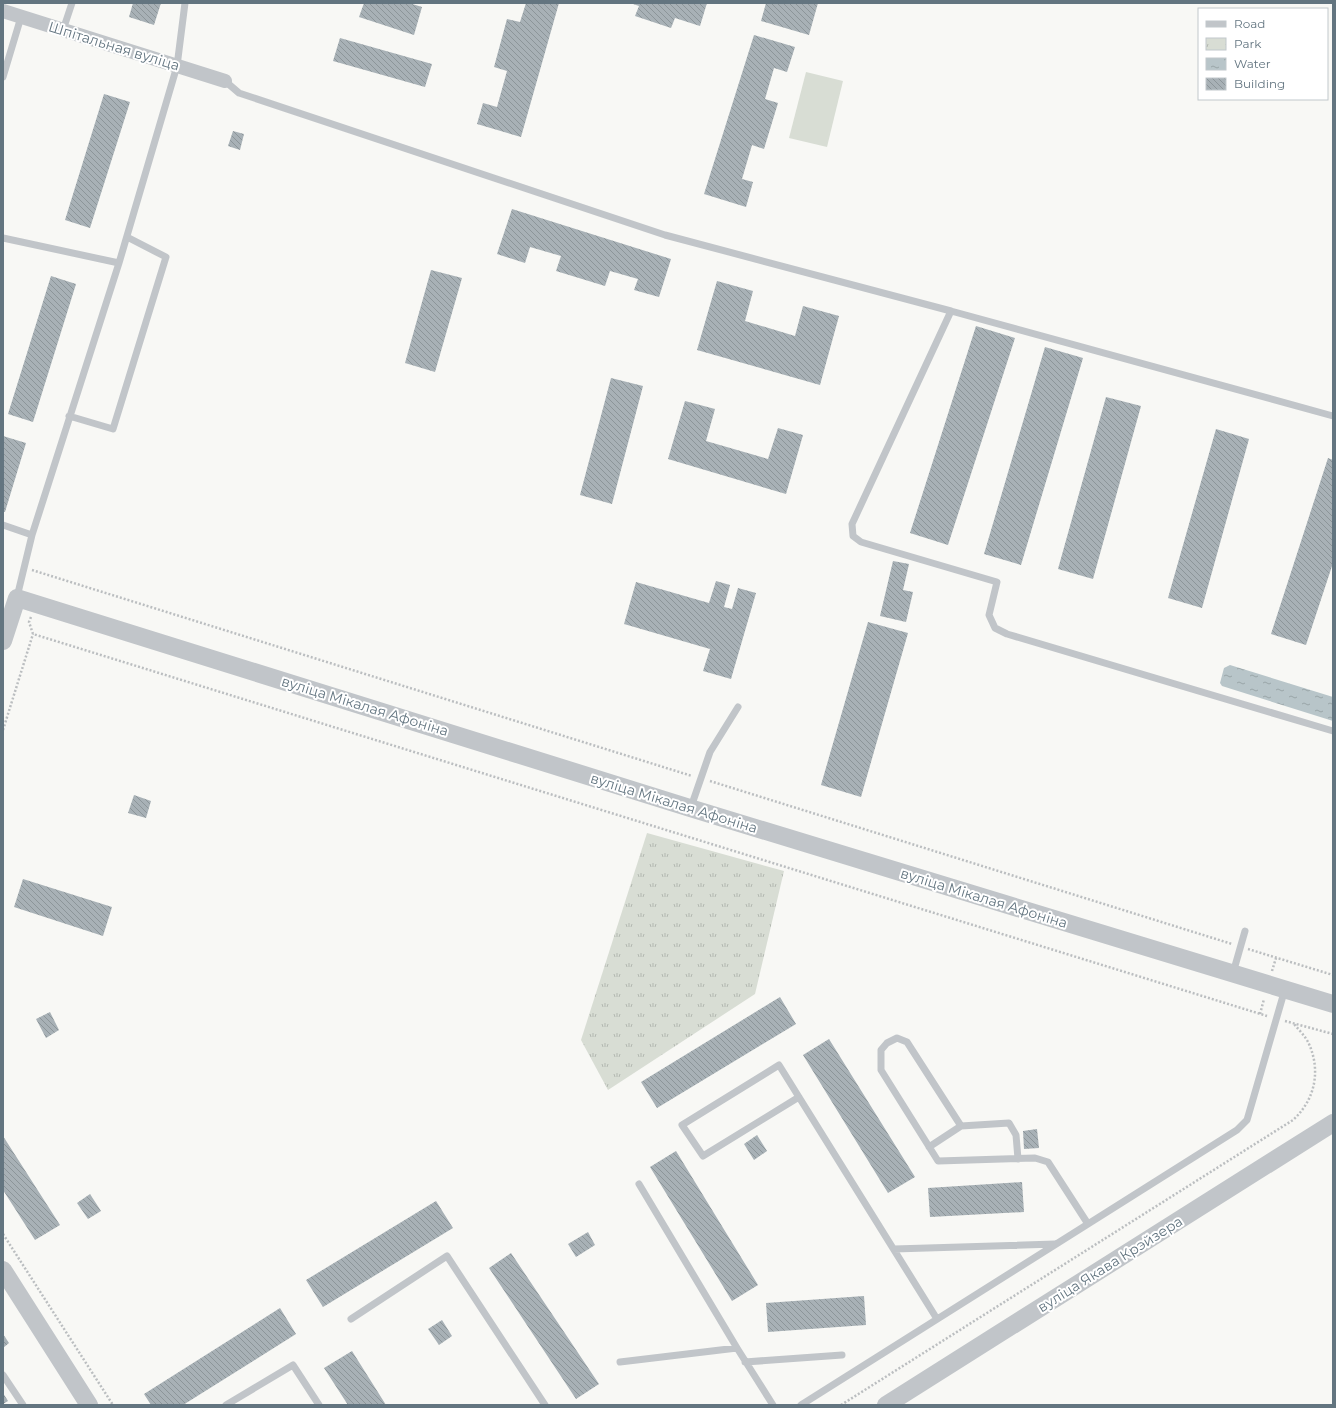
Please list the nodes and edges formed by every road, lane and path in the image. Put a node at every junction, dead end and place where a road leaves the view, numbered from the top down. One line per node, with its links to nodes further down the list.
1 (72, 3): 5 (lane)
2 (186, 3): 6 (lane)
3 (3, 11): 4 (street, Шпітальная вуліца)
4 (21, 17): 5 (street, Шпітальная вуліца); 7 (lane)
5 (63, 30): 6 (street, Шпітальная вуліца)
6 (177, 66): 8 (street, Шпітальная вуліца); 9 (lane)
7 (3, 77)
8 (224, 81): 12 (lane)
9 (127, 237): 11 (lane); 13 (lane)
10 (3, 238): 11 (lane)
11 (119, 263): 13 (lane)
12 (951, 311): 14 (lane); 24 (lane)
13 (69, 416): 16 (lane)
14 (1333, 416)
15 (3, 525): 16 (lane)
16 (32, 535): 17 (lane)
17 (24, 568): 18 (lane); 25 (path)
18 (17, 598): 21 (street); 26 (street, вуліца Мікалая Афоніна)
19 (29, 622): 20 (path)
20 (34, 634): 23 (path); 33 (path)
21 (3, 641)
22 (738, 707): 25 (lane)
23 (3, 730)
24 (1333, 731)
25 (700, 778): 26 (lane); 28 (path)
26 (690, 808): 29 (street, вуліца Мікалая Афоніна)
27 (1245, 931): 28 (lane)
28 (1241, 947): 29 (lane); 30 (path)
29 (1233, 974): 31 (street, вуліца Мікалая Афоніна)
30 (1333, 975)
31 (1285, 989): 32 (street, вуліца Мікалая Афоніна); 33 (lane)
32 (1333, 1004)
33 (1277, 1019): 34 (path); 42 (lane)
34 (1294, 1023): 35 (path); 62 (path)
35 (1333, 1034)
36 (799, 1097): 36 (lane); 45 (lane)
37 (1333, 1123): 63 (street, вуліца Якава Крэйзера)
38 (961, 1126): 39 (lane); 39 (lane); 40 (lane)
39 (929, 1147): 40 (lane)
40 (1018, 1159): 42 (lane)
41 (639, 1184): 49 (lane)
42 (1088, 1224): 44 (lane)
43 (3, 1234): 56 (path)
44 (1056, 1244): 45 (lane); 48 (lane)
45 (894, 1248): 48 (lane)
46 (3, 1270): 55 (street)
47 (351, 1319): 59 (lane)
48 (937, 1319): 61 (lane)
49 (737, 1348): 51 (lane); 52 (lane)
50 (842, 1356): 52 (lane)
51 (620, 1362)
52 (745, 1362): 60 (lane)
53 (3, 1376): 54 (lane)
54 (22, 1405)
55 (88, 1405)
56 (113, 1405)
57 (226, 1405): 58 (lane)
58 (319, 1405)
59 (545, 1405)
60 (772, 1405)
61 (801, 1405)
62 (841, 1405)
63 (886, 1405)

